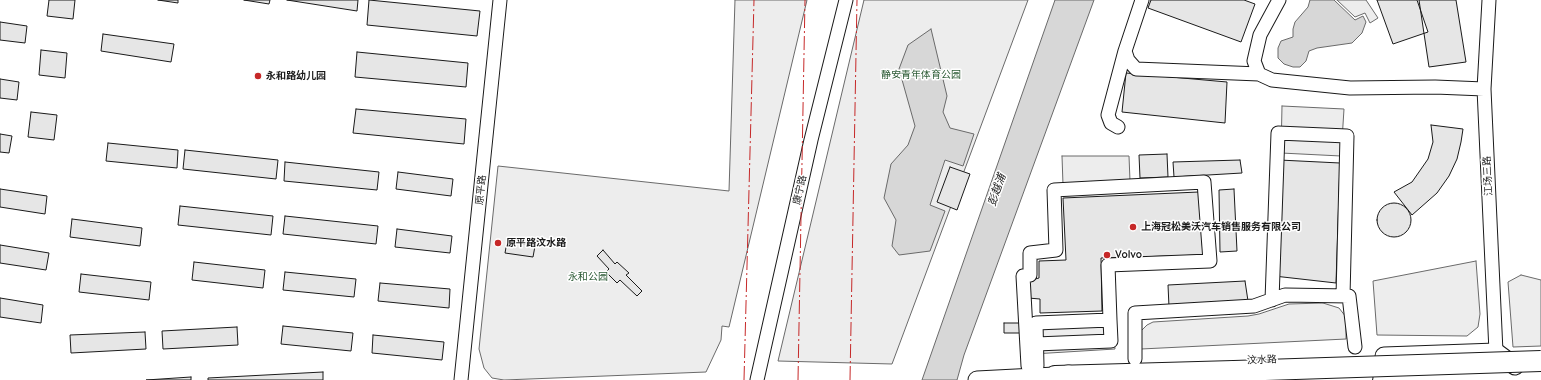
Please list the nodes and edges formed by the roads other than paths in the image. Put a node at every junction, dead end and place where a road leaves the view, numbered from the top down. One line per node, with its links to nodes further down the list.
1 (500, 0): 21 (street, 原平路)
2 (846, 0): 22 (street, 康宁路)
3 (1142, 0): 6 (street)
4 (1279, 0): 7 (street)
5 (1489, 0): 8 (street, 江场三路)
6 (1125, 51): 7 (street); 9 (street)
7 (1259, 74): 8 (street)
8 (1484, 89): 15 (street, 江场三路)
9 (1118, 127)
10 (1343, 296): 11 (street); 11 (street); 14 (street)
11 (1272, 300): 16 (street)
12 (1110, 320): 13 (street); 13 (street); 13 (street)
13 (1036, 344)
14 (1355, 347)
15 (1496, 352): 18 (main road); 20 (main road, 汶水路)
16 (1136, 359)
17 (1541, 361): 20 (highway, bridge)
18 (1520, 370): 19 (main road); 24 (main road)
19 (1541, 370)
20 (1063, 378): 23 (main road, 汶水路)
21 (461, 380)
22 (757, 380)
23 (977, 380)
24 (1281, 380)

